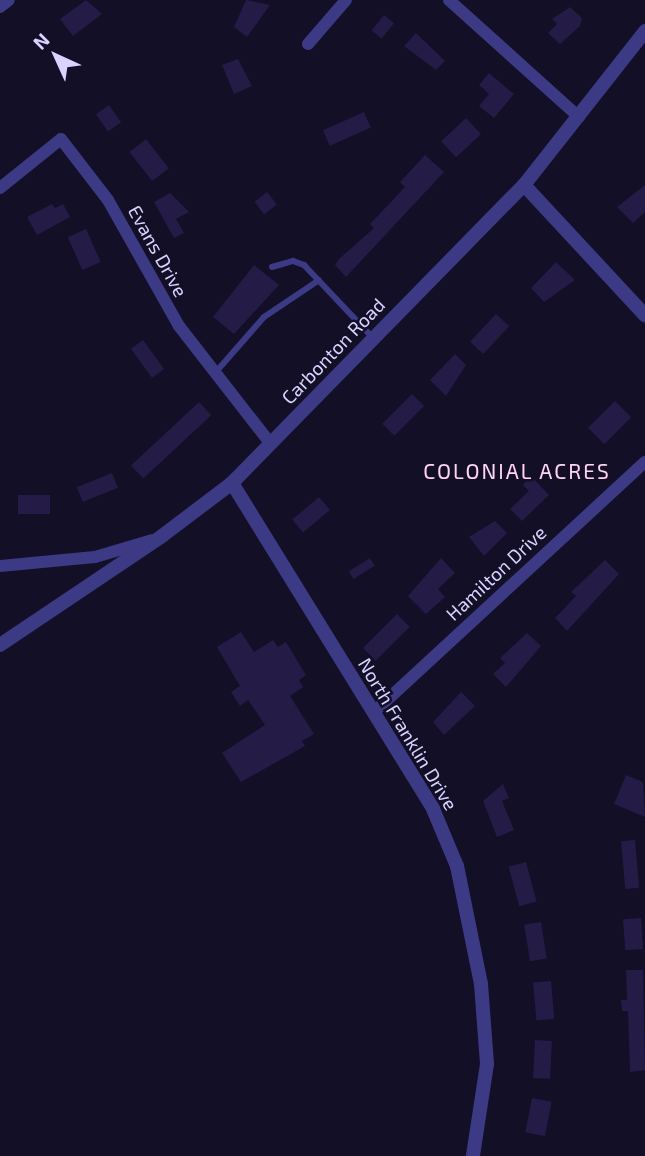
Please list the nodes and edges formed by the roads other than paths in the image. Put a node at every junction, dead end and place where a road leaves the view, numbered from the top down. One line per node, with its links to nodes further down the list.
1 (9, 0): 4 (street)
2 (346, 0): 6 (street)
3 (449, 0): 7 (street)
4 (0, 7)
5 (645, 31): 7 (street, Carbonton Road)
6 (308, 44)
7 (579, 117): 8 (street, Carbonton Road)
8 (524, 185): 12 (street); 13 (street, Carbonton Road)
9 (0, 188): 14 (street, Evans Drive)
10 (272, 267): 11 (lane)
11 (319, 279): 13 (lane); 14 (lane)
12 (645, 315)
13 (373, 338): 15 (street, Carbonton Road)
14 (215, 373): 15 (street, Evans Drive)
15 (270, 443): 17 (street, Carbonton Road)
16 (645, 462): 21 (street, Hamilton Drive)
17 (232, 483): 18 (street, Carbonton Road); 21 (street, North Franklin Drive)
18 (162, 536): 19 (street); 20 (street, Carbonton Road)
19 (0, 566)
20 (0, 645)
21 (374, 712): 22 (street, North Franklin Drive)
22 (473, 1156)

